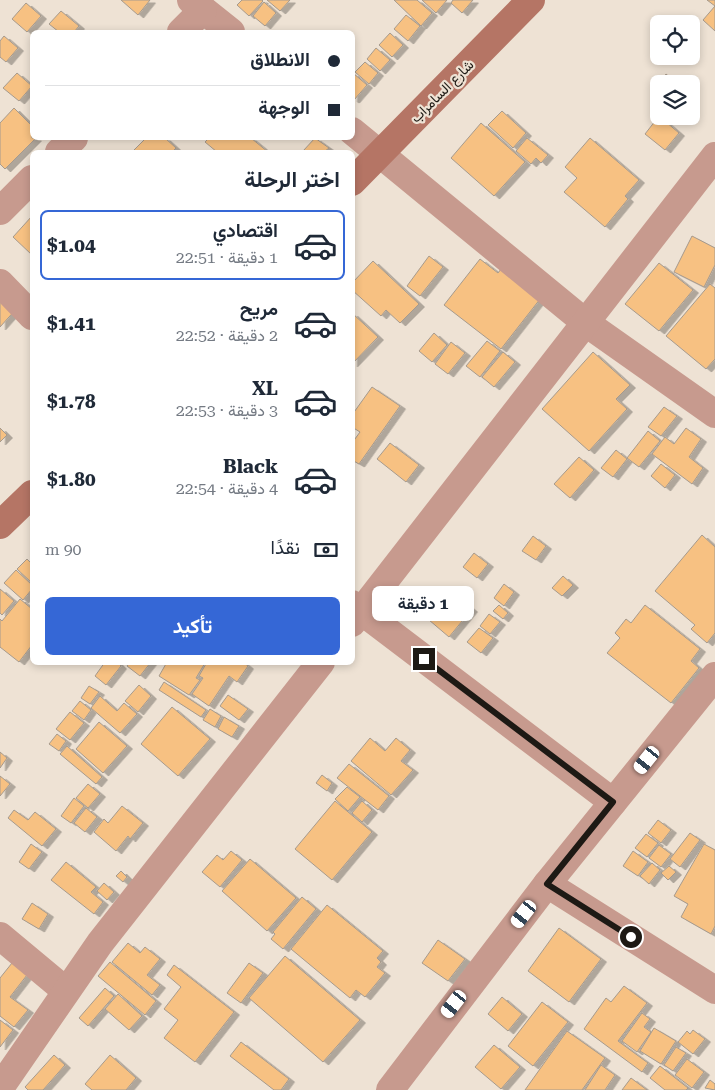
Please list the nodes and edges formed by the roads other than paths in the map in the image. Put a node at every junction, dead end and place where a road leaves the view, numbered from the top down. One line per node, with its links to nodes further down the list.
1 (531, 0): 8 (street, شارع السامراب)
2 (197, 5): 3 (street); 4 (street)
3 (182, 30)
4 (228, 30)
5 (355, 133): 8 (street)
6 (72, 140): 7 (street)
7 (61, 150)
8 (380, 154): 10 (street, شارع السامراب); 15 (street)
9 (715, 156): 15 (street)
10 (355, 179)
11 (30, 180): 12 (street)
12 (0, 210)
13 (0, 283): 14 (street)
14 (30, 314)
15 (586, 323): 16 (street); 19 (street)
16 (715, 414)
17 (30, 496): 18 (street)
18 (0, 525)
19 (355, 613): 22 (street)
20 (319, 665): 26 (street)
21 (715, 676): 22 (street)
22 (613, 802): 23 (street)
23 (547, 884): 25 (street); 28 (street)
24 (0, 936): 26 (street)
25 (715, 990)
26 (66, 991): 27 (street)
27 (0, 1088)
28 (390, 1090)

